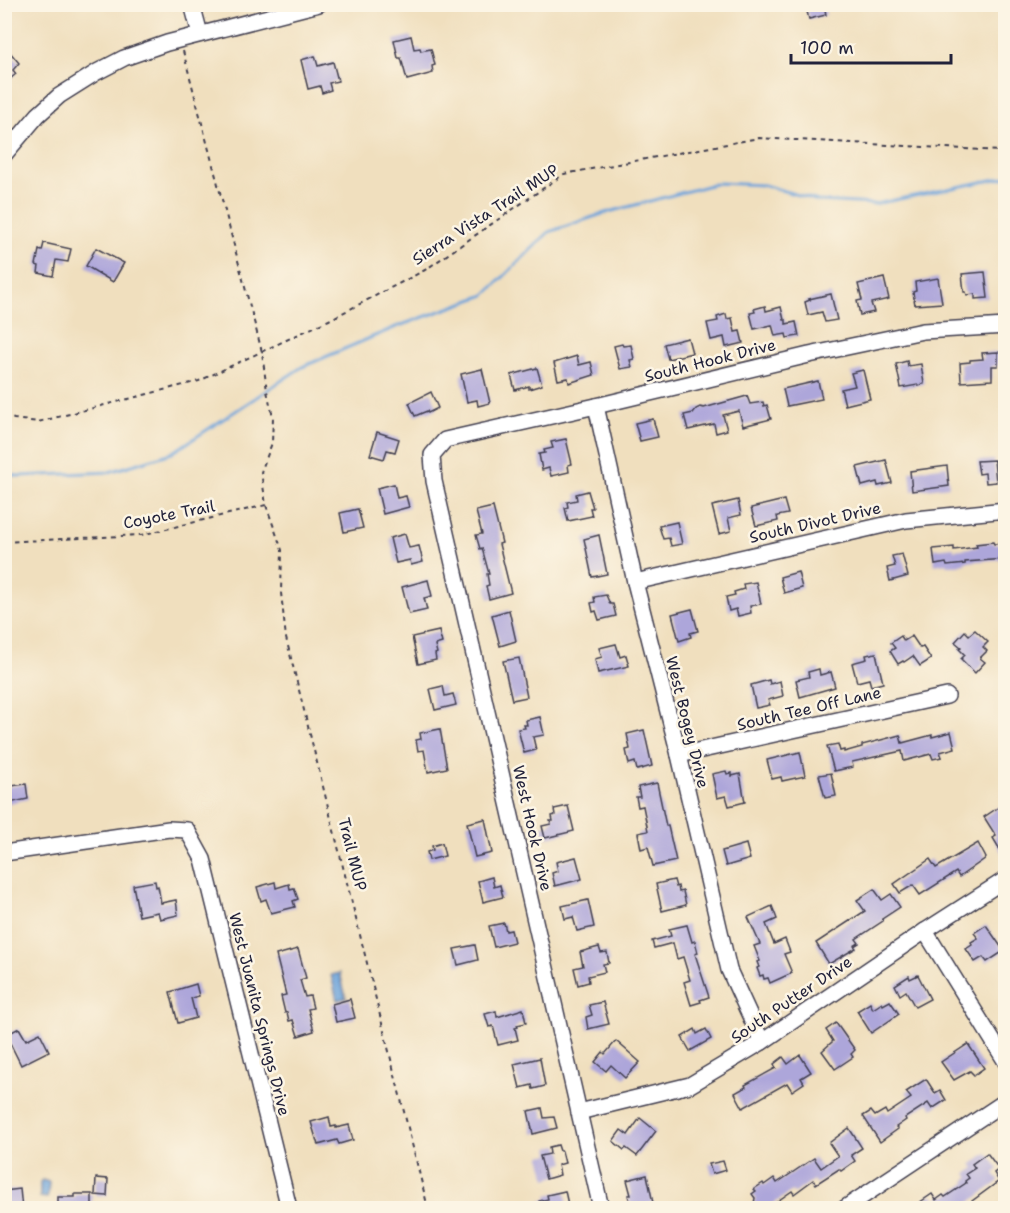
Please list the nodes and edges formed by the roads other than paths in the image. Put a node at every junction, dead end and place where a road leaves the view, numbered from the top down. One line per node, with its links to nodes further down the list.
1 (192, 4): 3 (street)
2 (319, 4): 3 (street)
3 (200, 34): 4 (street)
4 (4, 155)
5 (1005, 326): 6 (street, South Hook Drive)
6 (596, 406): 7 (street, South Hook Drive); 9 (street, West Bogey Drive)
7 (432, 455): 18 (street, West Hook Drive)
8 (1005, 510): 9 (street, South Divot Drive)
9 (635, 582): 11 (street, West Bogey Drive)
10 (946, 696): 11 (street, South Tee Off Lane)
11 (679, 755): 15 (street, West Bogey Drive)
12 (4, 853): 19 (street, West Juanita Springs Drive)
13 (1005, 879): 14 (street, South Putter Drive)
14 (925, 930): 15 (street, South Putter Drive); 16 (street)
15 (762, 1042): 18 (street, South Putter Drive)
16 (1005, 1062)
17 (1005, 1101): 21 (street)
18 (579, 1112): 20 (street, West Hook Drive)
19 (289, 1209)
20 (601, 1209)
21 (845, 1209)

